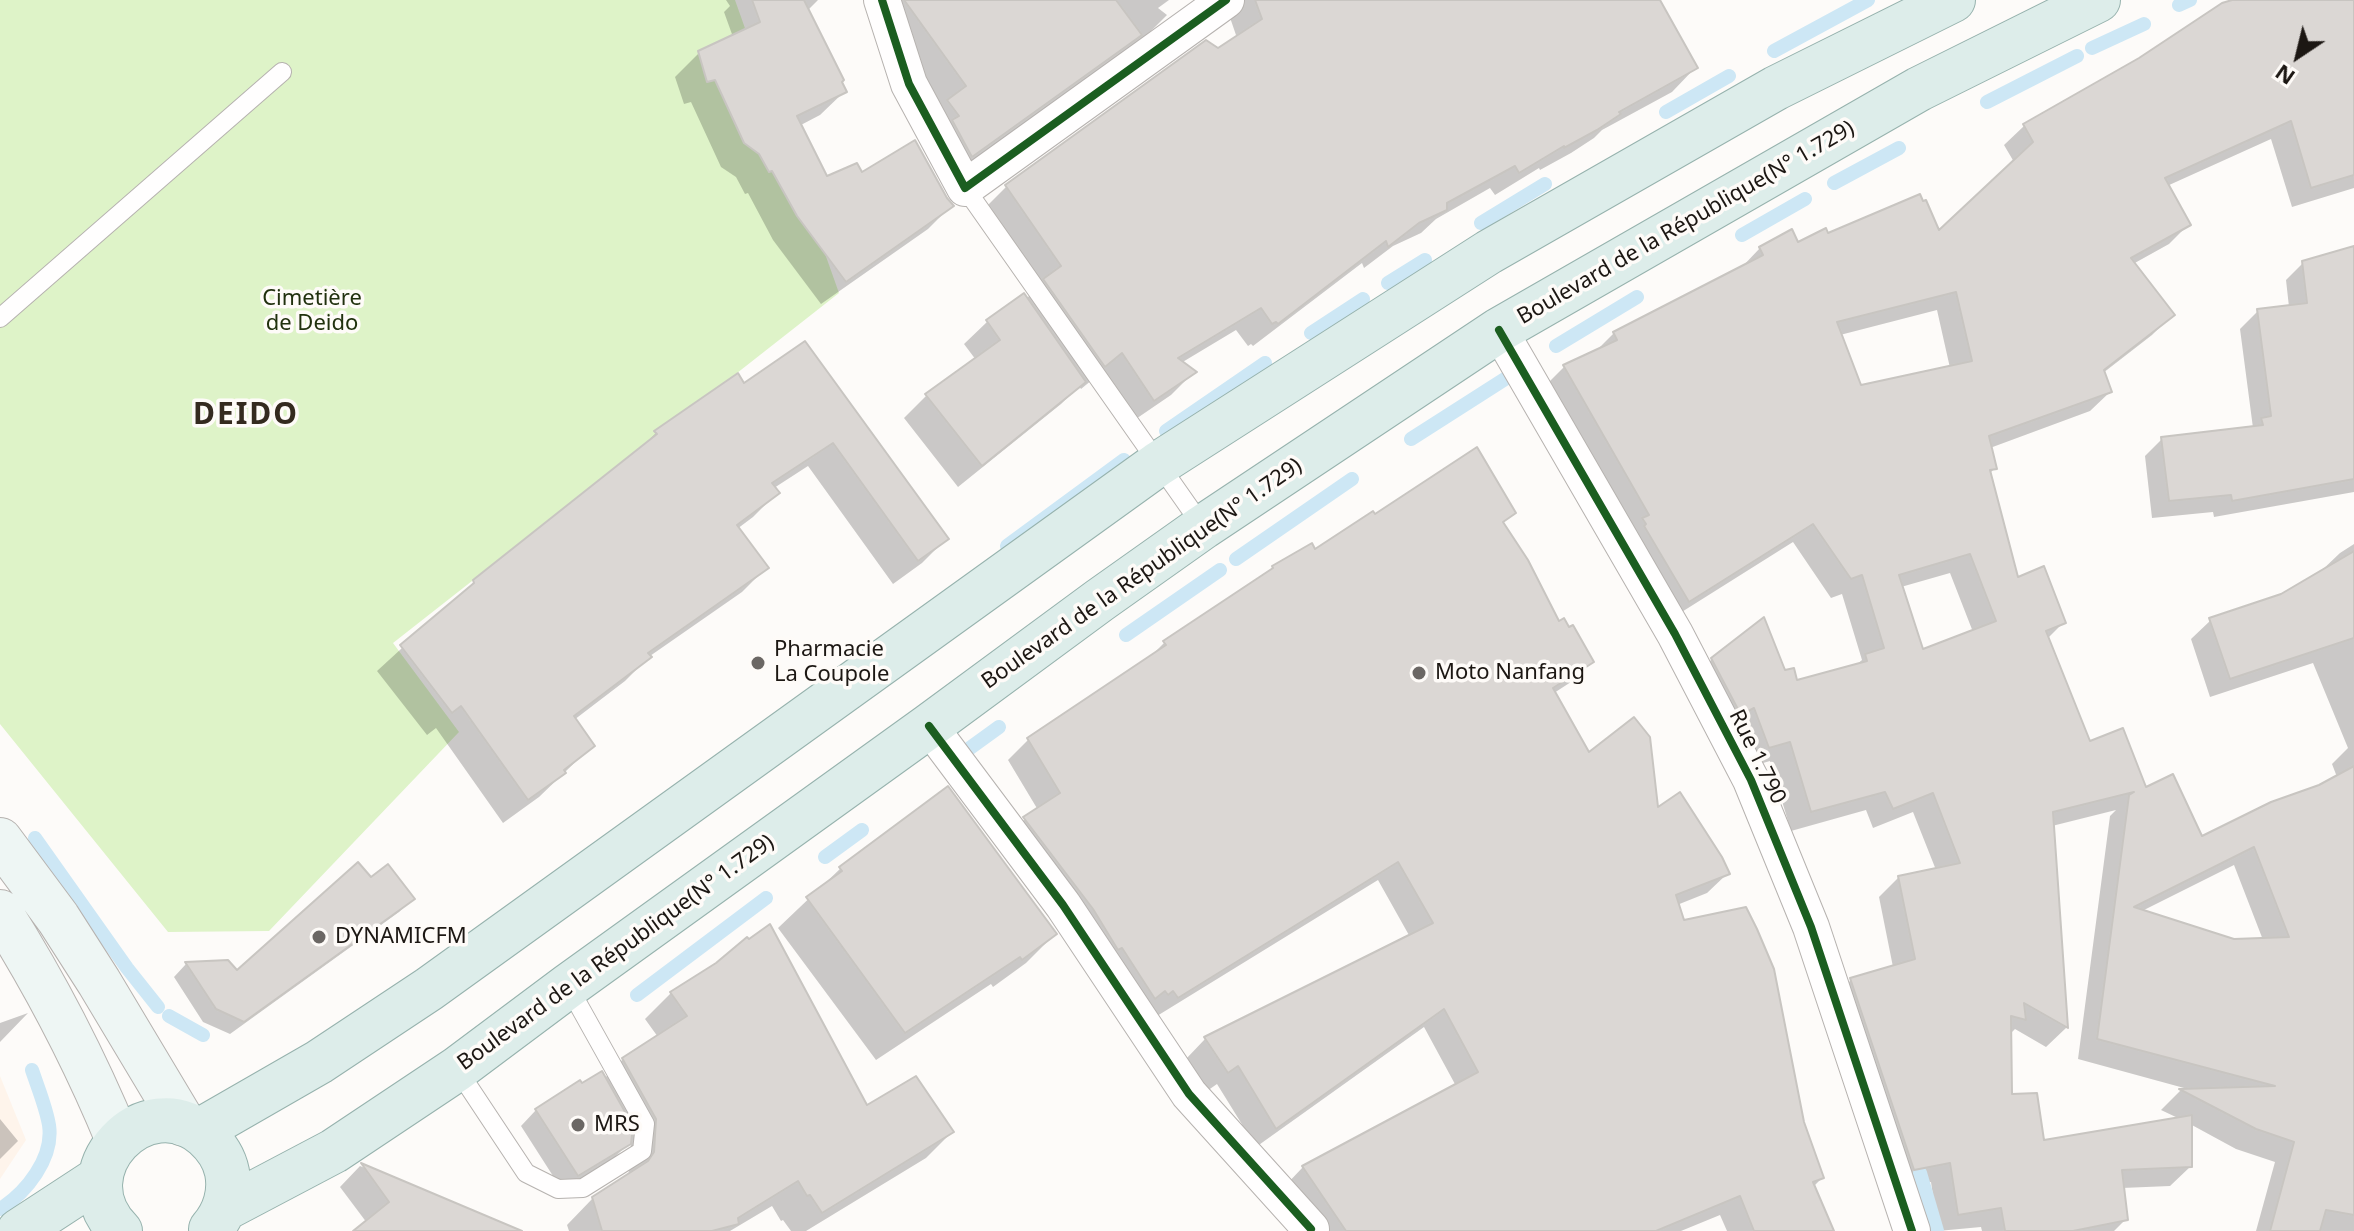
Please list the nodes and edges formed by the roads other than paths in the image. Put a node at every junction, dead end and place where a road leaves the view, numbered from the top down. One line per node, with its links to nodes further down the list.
1 (882, 0): 6 (street)
2 (1226, 0): 6 (street)
3 (1953, 0): 9 (main road)
4 (2098, 0): 8 (main road, Boulevard de la République(N° 1.729))
5 (282, 72): 7 (lane)
6 (965, 188): 9 (lane)
7 (0, 318)
8 (1499, 330): 10 (main road, Boulevard de la République(N° 1.729)); 22 (street, Rue 1.790)
9 (1158, 464): 10 (lane); 16 (main road)
10 (1203, 527): 11 (main road, Boulevard de la République(N° 1.729))
11 (929, 726): 14 (main road, Boulevard de la République(N° 1.729)); 19 (street)
12 (0, 840): 16 (main road)
13 (0, 912): 17 (main road)
14 (568, 986): 15 (main road, Boulevard de la République(N° 1.729)); 15 (lane)
15 (457, 1069): 18 (main road, Boulevard de la République(N° 1.729))
16 (191, 1127): 17 (main road); 18 (main road)
17 (109, 1159): 20 (main road); 21 (main road)
18 (216, 1224)
19 (1311, 1229)
20 (19, 1231)
21 (120, 1231)
22 (1912, 1231)

